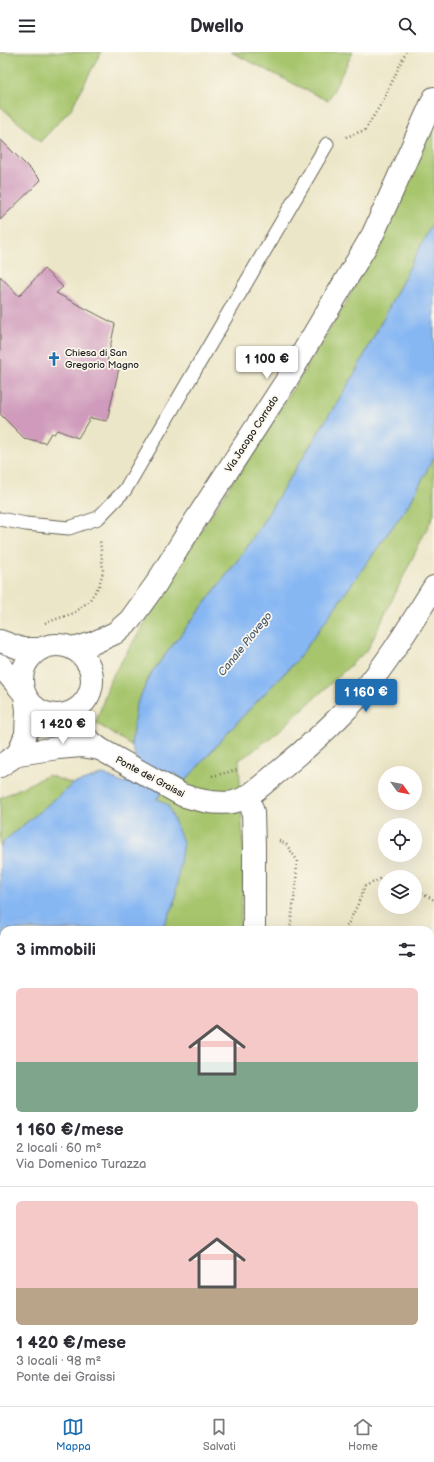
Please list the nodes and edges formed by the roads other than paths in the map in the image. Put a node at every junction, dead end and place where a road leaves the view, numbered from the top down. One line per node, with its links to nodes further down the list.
1 (434, 98): 7 (main road, Via Jacopo Corrado)
2 (327, 144): 3 (lane)
3 (0, 519)
4 (434, 587): 14 (main road)
5 (0, 641): 6 (main road)
6 (39, 649): 7 (main road); 9 (main road)
7 (74, 649): 10 (main road)
8 (0, 665): 9 (main road)
9 (24, 694): 10 (main road); 12 (main road)
10 (62, 715): 11 (main road, Ponte dei Graissi); 12 (main road)
11 (100, 749): 12 (main road, Ponte dei Graissi); 14 (main road, Ponte dei Graissi)
12 (26, 753): 13 (main road)
13 (0, 766)
14 (248, 796): 15 (main road)
15 (254, 926)

